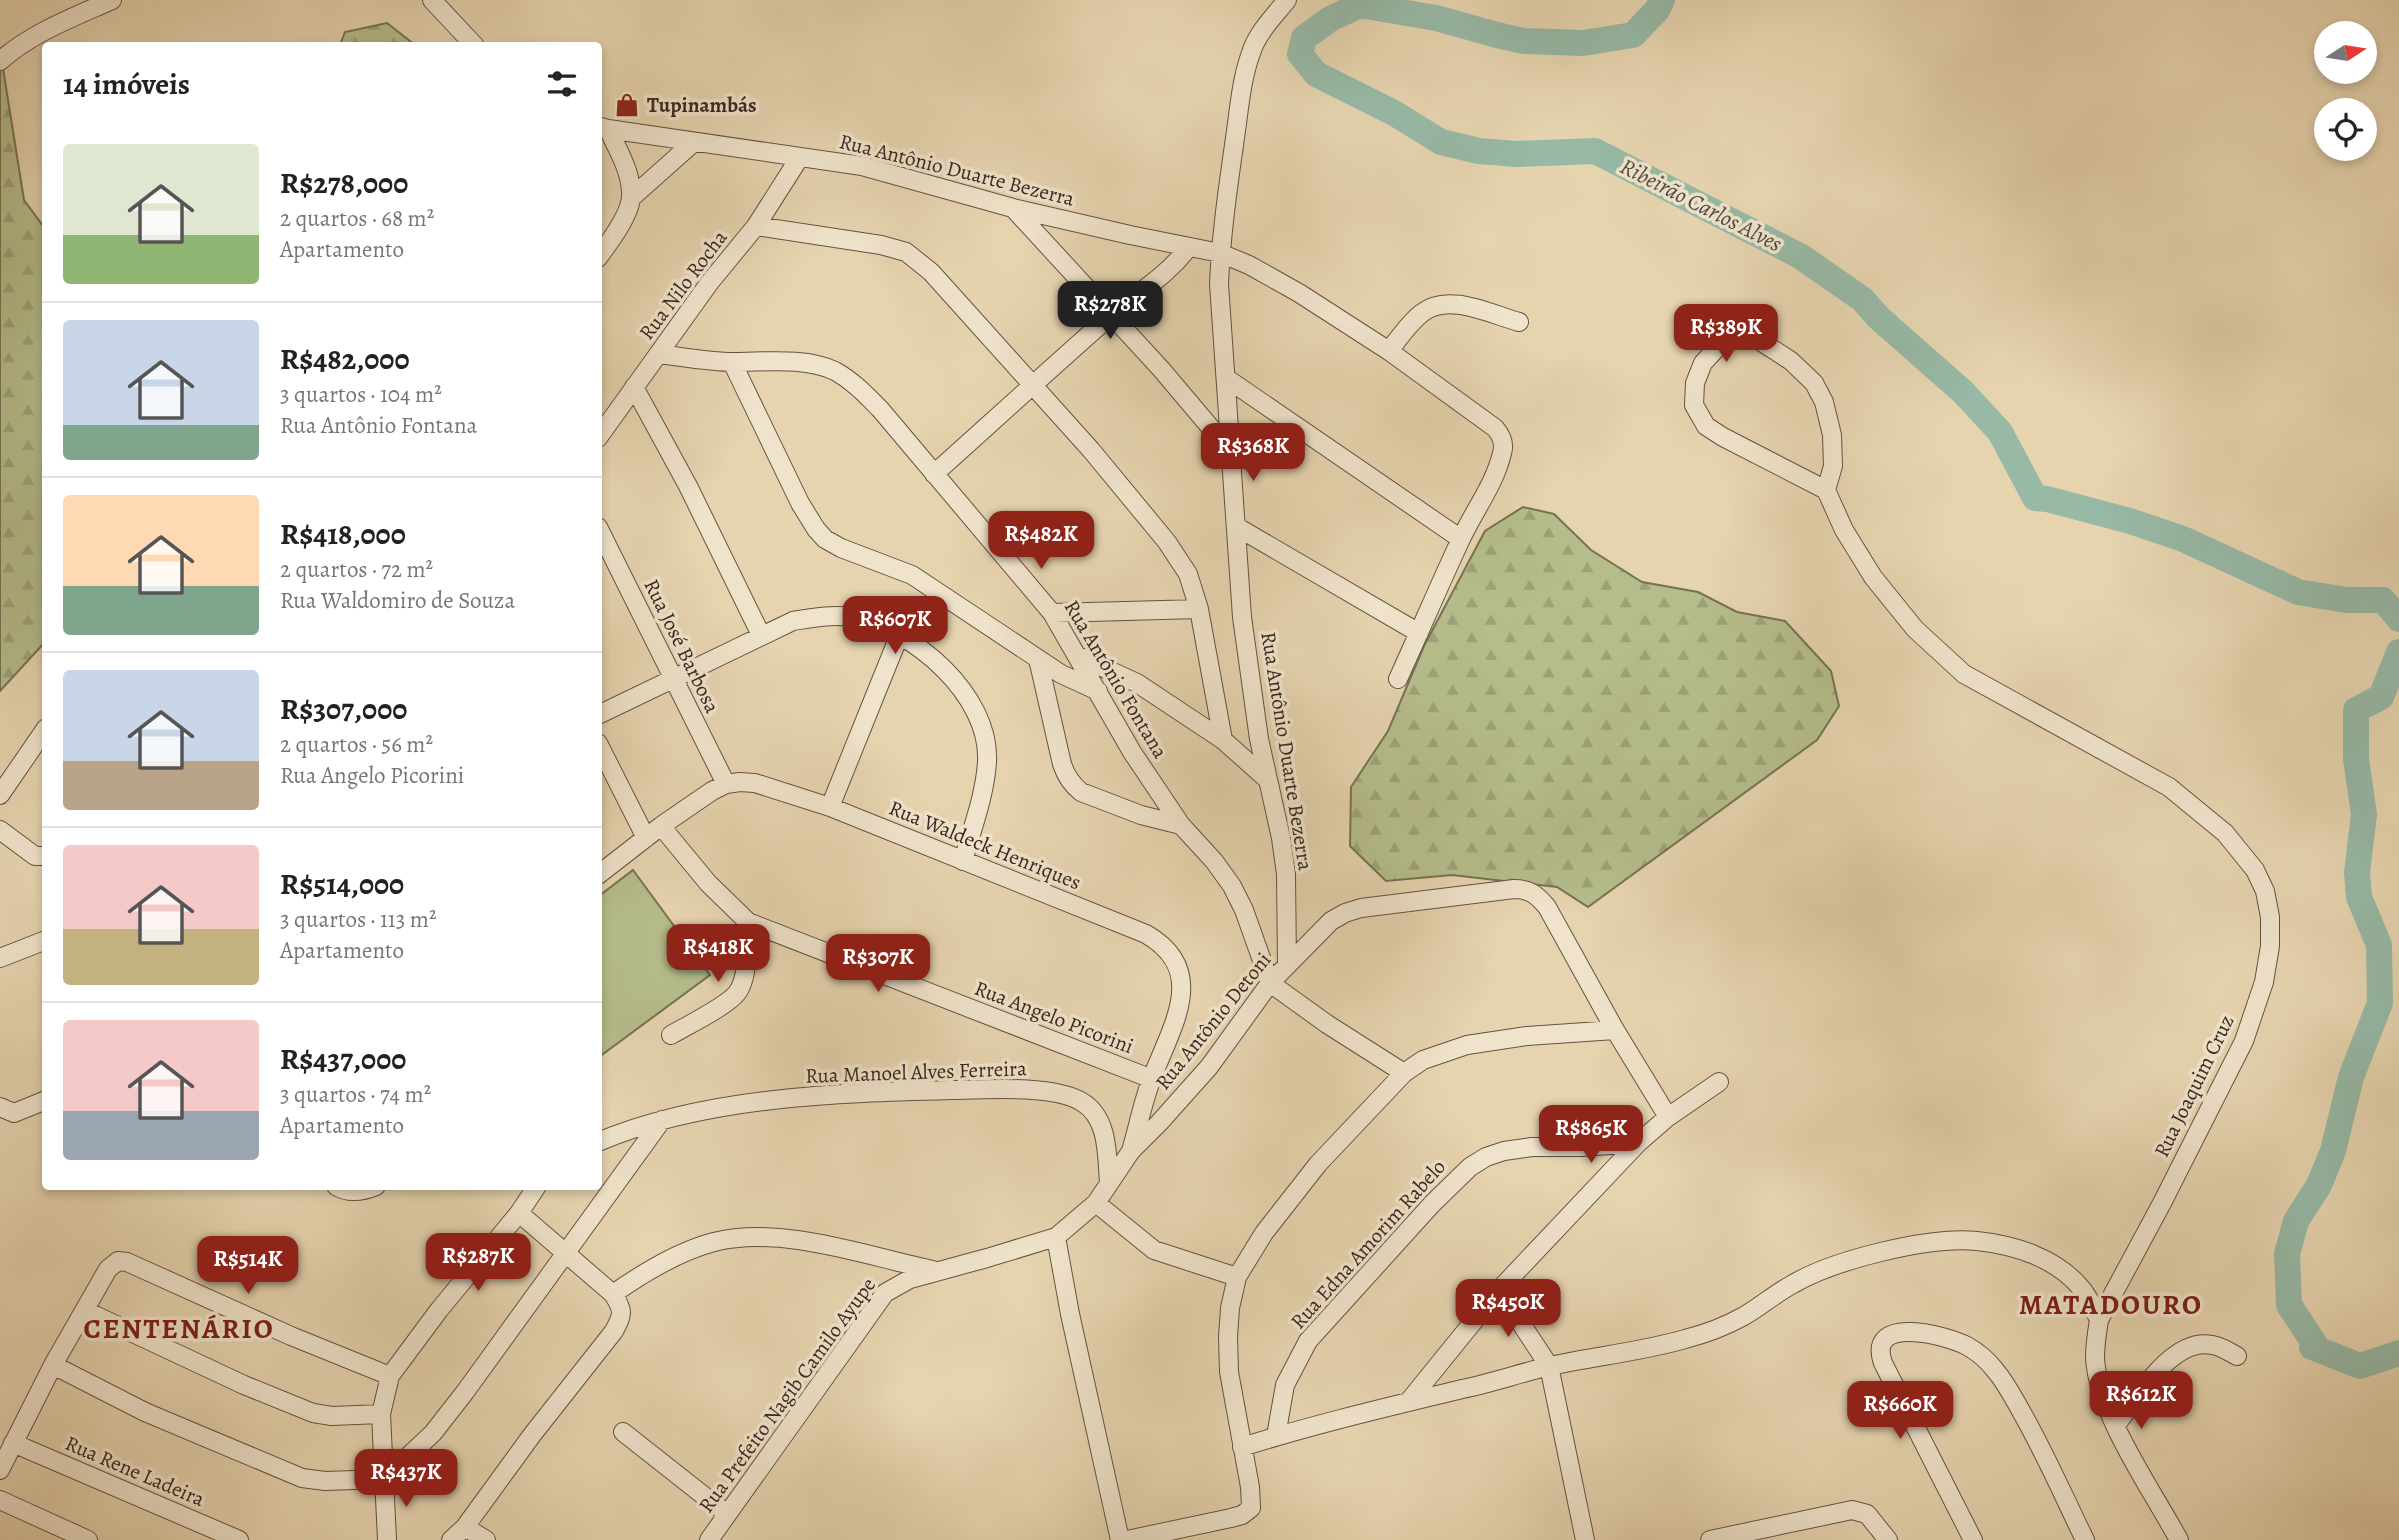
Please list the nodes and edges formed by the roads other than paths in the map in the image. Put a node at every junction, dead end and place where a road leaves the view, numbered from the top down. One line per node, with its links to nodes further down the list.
1 (112, 0): 5 (street)
2 (432, 0): 4 (street)
3 (1287, 0): 14 (street, Rua Antônio Duarte Bezerra)
4 (471, 42)
5 (0, 61)
6 (603, 128): 7 (street, Rua Antônio Duarte Bezerra); 9 (street)
7 (694, 142): 8 (street, Rua Antônio Duarte Bezerra); 9 (street)
8 (800, 157): 10 (street, Rua Antônio Duarte Bezerra); 11 (street, Rua Nilo Rocha)
9 (631, 198): 13 (street)
10 (1013, 208): 12 (street, Rua Antônio Duarte Bezerra); 15 (street)
11 (756, 226): 18 (street, Rua Nilo Rocha); 22 (street)
12 (1189, 247): 14 (street, Rua Antônio Duarte Bezerra); 15 (street)
13 (602, 252)
14 (1220, 253): 17 (street); 20 (street, Rua Antônio Duarte Bezerra)
15 (1112, 315): 22 (street); 24 (street)
16 (1519, 322): 17 (street)
17 (1389, 351): 29 (street)
18 (659, 354): 19 (street, Rua Antônio Fontana); 21 (street, Rua Nilo Rocha)
19 (732, 362): 25 (street, Rua Antônio Fontana); 36 (street)
20 (1226, 378): 24 (street, Rua Antônio Duarte Bezerra); 29 (street)
21 (634, 387): 23 (street, Rua Nilo Rocha); 33 (street)
22 (1033, 387): 25 (street); 30 (street)
23 (602, 432)
24 (1232, 453): 27 (street, Rua Antônio Duarte Bezerra)
25 (934, 474): 31 (street, Rua Antônio Fontana)
26 (1826, 490): 26 (street); 85 (street, Rua Joaquim Cruz)
27 (1237, 527): 32 (street); 44 (street, Rua Antônio Duarte Bezerra)
28 (602, 535): 37 (street, Rua José Barbosa)
29 (1461, 538): 32 (street)
30 (1199, 609): 31 (street); 42 (street)
31 (1052, 613): 35 (street, Rua Antônio Fontana)
32 (1419, 633): 38 (street)
33 (761, 635): 34 (street); 37 (street)
34 (900, 636): 47 (street); 53 (street)
35 (1078, 656): 39 (street, Rua Antônio Fontana); 42 (street)
36 (1038, 659): 39 (street); 48 (street)
37 (673, 679): 40 (street); 45 (street, Rua José Barbosa)
38 (1398, 679)
39 (1098, 691): 48 (street, Rua Antônio Fontana)
40 (602, 713)
41 (42, 734): 46 (street)
42 (1223, 740): 44 (street)
43 (602, 751): 51 (street)
44 (1268, 780): 58 (street, Rua Antônio Duarte Bezerra)
45 (726, 784): 47 (street, Rua Waldeck Henriques); 49 (street)
46 (0, 795)
47 (830, 807): 53 (street, Rua Waldeck Henriques)
48 (1181, 825): 59 (street, Rua Antônio Fontana)
49 (661, 826): 51 (street); 55 (street, Rua Angelo Picorini)
50 (0, 830): 52 (street)
51 (646, 838): 54 (street)
52 (42, 857)
53 (963, 861): 63 (street, Rua Waldeck Henriques)
54 (602, 872)
55 (748, 922): 61 (street); 63 (street, Rua Angelo Picorini)
56 (42, 942): 57 (street)
57 (0, 958)
58 (1287, 964): 59 (street, Rua Antônio Detoni); 60 (street, Rua Antônio Detoni)
59 (1270, 983): 62 (street); 71 (street, Rua Antônio Detoni)
60 (1615, 1030): 62 (street); 67 (street)
61 (670, 1035)
62 (1404, 1073): 81 (street)
63 (1152, 1079): 71 (street, Rua Waldeck Henriques)
64 (1719, 1082): 67 (street)
65 (42, 1102): 66 (street)
66 (5, 1114)
67 (1668, 1116): 70 (street)
68 (662, 1120): 69 (street, Rua Manoel Alves Ferreira); 72 (street, Rua Manoel Alves Ferreira); 79 (street)
69 (602, 1141)
70 (1638, 1143): 82 (street); 94 (street, Rua Edna Amorim Rabelo)
71 (1131, 1151): 72 (street, Rua Prefeito Nagib Camilo Ayupe)
72 (1109, 1184): 76 (street, Rua Prefeito Nagib Camilo Ayupe)
73 (342, 1190): 74 (street)
74 (360, 1190)
75 (532, 1190): 77 (street)
76 (1096, 1203): 78 (street, Rua Prefeito Nagib Camilo Ayupe); 81 (street)
77 (519, 1213): 79 (street); 89 (street)
78 (1056, 1237): 80 (street, Rua Prefeito Nagib Camilo Ayupe); 109 (street)
79 (565, 1254): 83 (street); 98 (street)
80 (938, 1270): 83 (street); 100 (street, Rua Prefeito Nagib Camilo Ayupe)
81 (1237, 1277): 96 (street)
82 (1499, 1290): 88 (street); 90 (street)
83 (613, 1294): 101 (street)
84 (86, 1311): 87 (street); 89 (street); 91 (street)
85 (2099, 1320): 88 (street); 92 (street, Rua Joaquim Cruz)
86 (2237, 1356): 92 (street)
87 (53, 1365): 95 (street); 98 (street)
88 (1549, 1366): 90 (street); 111 (street)
89 (390, 1376): 91 (street)
90 (1409, 1401): 94 (street)
91 (381, 1414): 98 (street)
92 (2116, 1425): 115 (street, Rua Joaquim Cruz)
93 (623, 1432): 100 (street)
94 (1276, 1436): 96 (street)
95 (13, 1443): 97 (street); 104 (street, Rua Rene Ladeira)
96 (1242, 1447): 110 (street)
97 (0, 1470)
98 (384, 1479): 105 (street)
99 (0, 1500): 103 (street)
100 (726, 1514): 108 (street, Rua Prefeito Nagib Camilo Ayupe)
101 (465, 1527): 106 (street); 107 (street)
102 (1885, 1535): 112 (street)
103 (88, 1540)
104 (239, 1540)
105 (387, 1540)
106 (451, 1540)
107 (486, 1540)
108 (709, 1540)
109 (1120, 1540)
110 (1127, 1540)
111 (1585, 1540)
112 (1710, 1540)
113 (1973, 1540): 114 (street)
114 (2085, 1540)
115 (2179, 1540)

